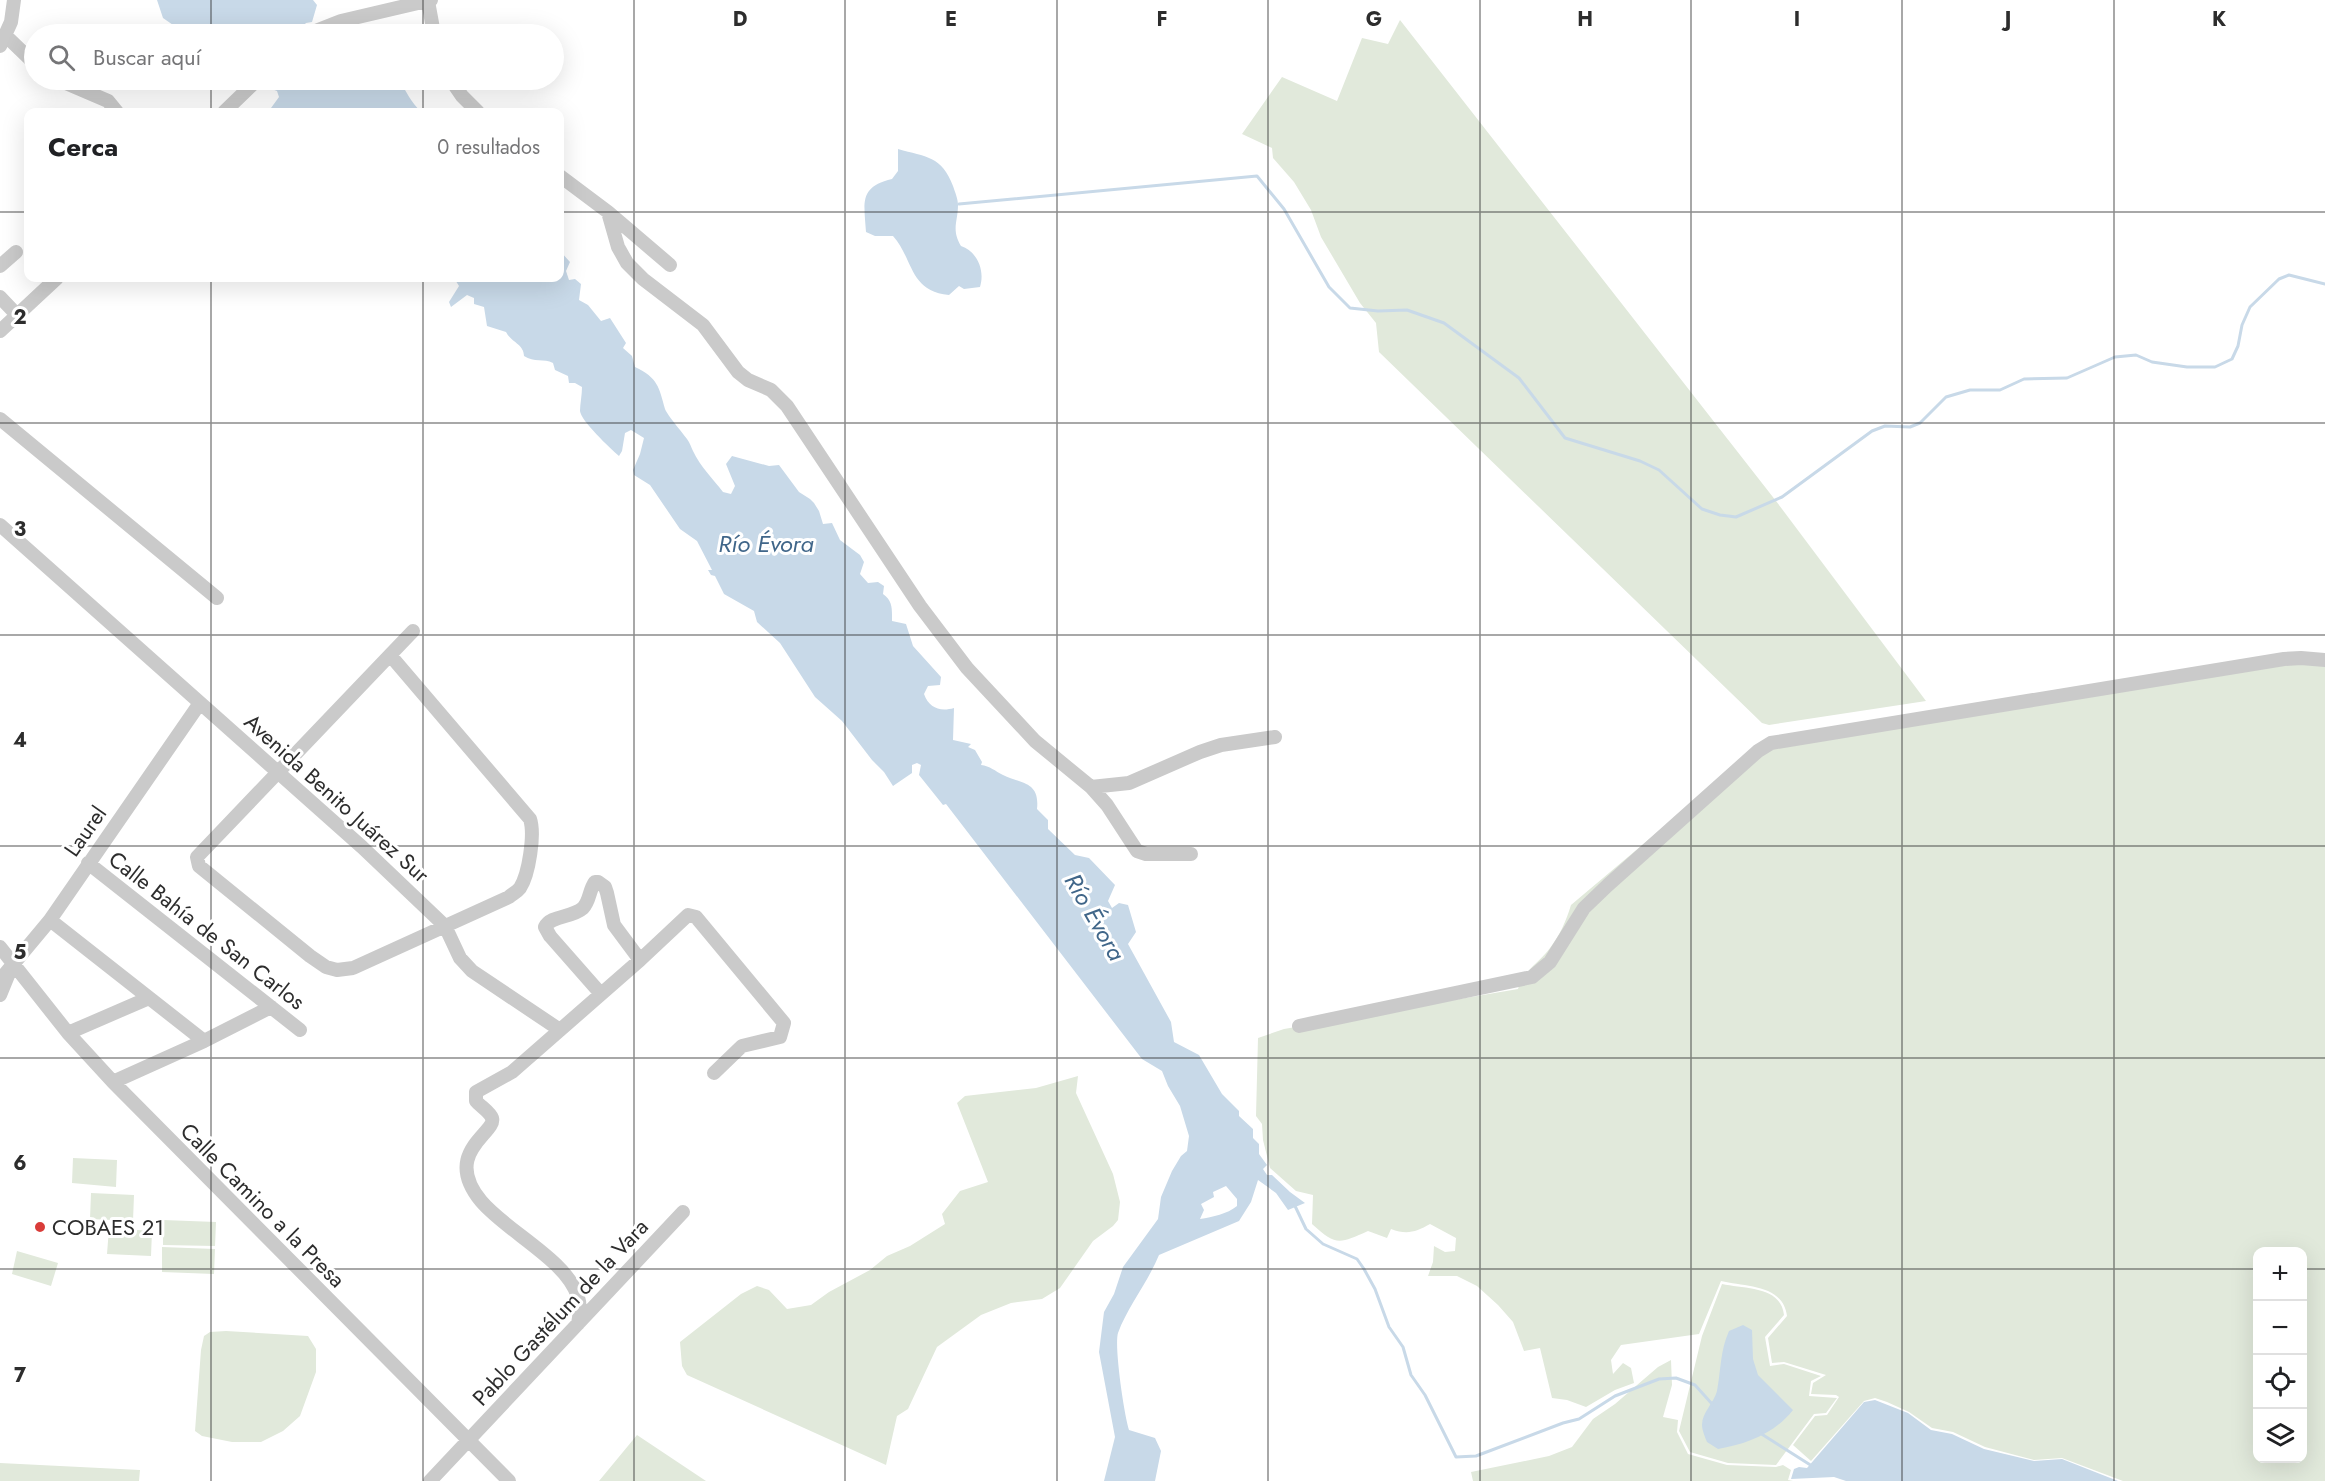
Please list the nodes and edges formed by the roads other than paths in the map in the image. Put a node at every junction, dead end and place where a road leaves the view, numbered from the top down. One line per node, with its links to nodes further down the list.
1 (14, 0): 5 (street)
2 (430, 0): 3 (street); 4 (street)
3 (333, 24)
4 (433, 24)
5 (3, 41): 6 (street)
6 (24, 56)
7 (82, 90): 10 (street)
8 (247, 90): 11 (street)
9 (458, 90): 12 (street)
10 (114, 108)
11 (228, 108)
12 (474, 108)
13 (564, 179): 14 (street)
14 (608, 212): 16 (street); 31 (street)
15 (16, 252): 17 (street)
16 (670, 265)
17 (0, 266)
18 (53, 282): 20 (street)
19 (0, 297): 20 (street)
20 (18, 316): 21 (street)
21 (0, 331)
22 (0, 419): 24 (street)
23 (0, 525): 28 (street, Avenida Benito Juárez Sur)
24 (217, 598)
25 (413, 631): 26 (street)
26 (390, 655): 30 (street); 35 (street)
27 (2325, 660): 44 (street)
28 (200, 703): 30 (street, Avenida Benito Juárez Sur); 33 (street, Laurel)
29 (1275, 737): 31 (street)
30 (278, 772): 35 (street, Avenida Benito Juárez Sur); 35 (street)
31 (1092, 787): 32 (street)
32 (1191, 854)
33 (88, 863): 34 (street, Laurel); 43 (street, Calle Bahía de San Carlos)
34 (50, 920): 38 (street, Laurel); 42 (street)
35 (445, 926): 46 (street)
36 (0, 947): 38 (street, Calle Camino a la Presa)
37 (640, 960): 40 (street); 40 (street); 49 (street)
38 (12, 967): 39 (street, Laurel); 41 (street); 47 (street, Calle Camino a la Presa)
39 (0, 980)
40 (601, 994): 46 (street)
41 (0, 995)
42 (149, 998): 47 (street); 48 (street)
43 (271, 1007): 45 (street, Calle Bahía de San Carlos); 48 (street)
44 (1299, 1026)
45 (300, 1030)
46 (560, 1030): 52 (street)
47 (68, 1032): 50 (street, Calle Camino a la Presa)
48 (204, 1041): 50 (street)
49 (714, 1073)
50 (113, 1082): 53 (street, Calle Camino a la Presa)
51 (683, 1212): 52 (street, Pablo Gastélum de la Vara)
52 (578, 1324): 53 (street, Pablo Gastélum de la Vara)
53 (469, 1441): 54 (street, Pablo Gastélum de la Vara); 55 (street, Calle Camino a la Presa)
54 (430, 1481)
55 (509, 1481)

